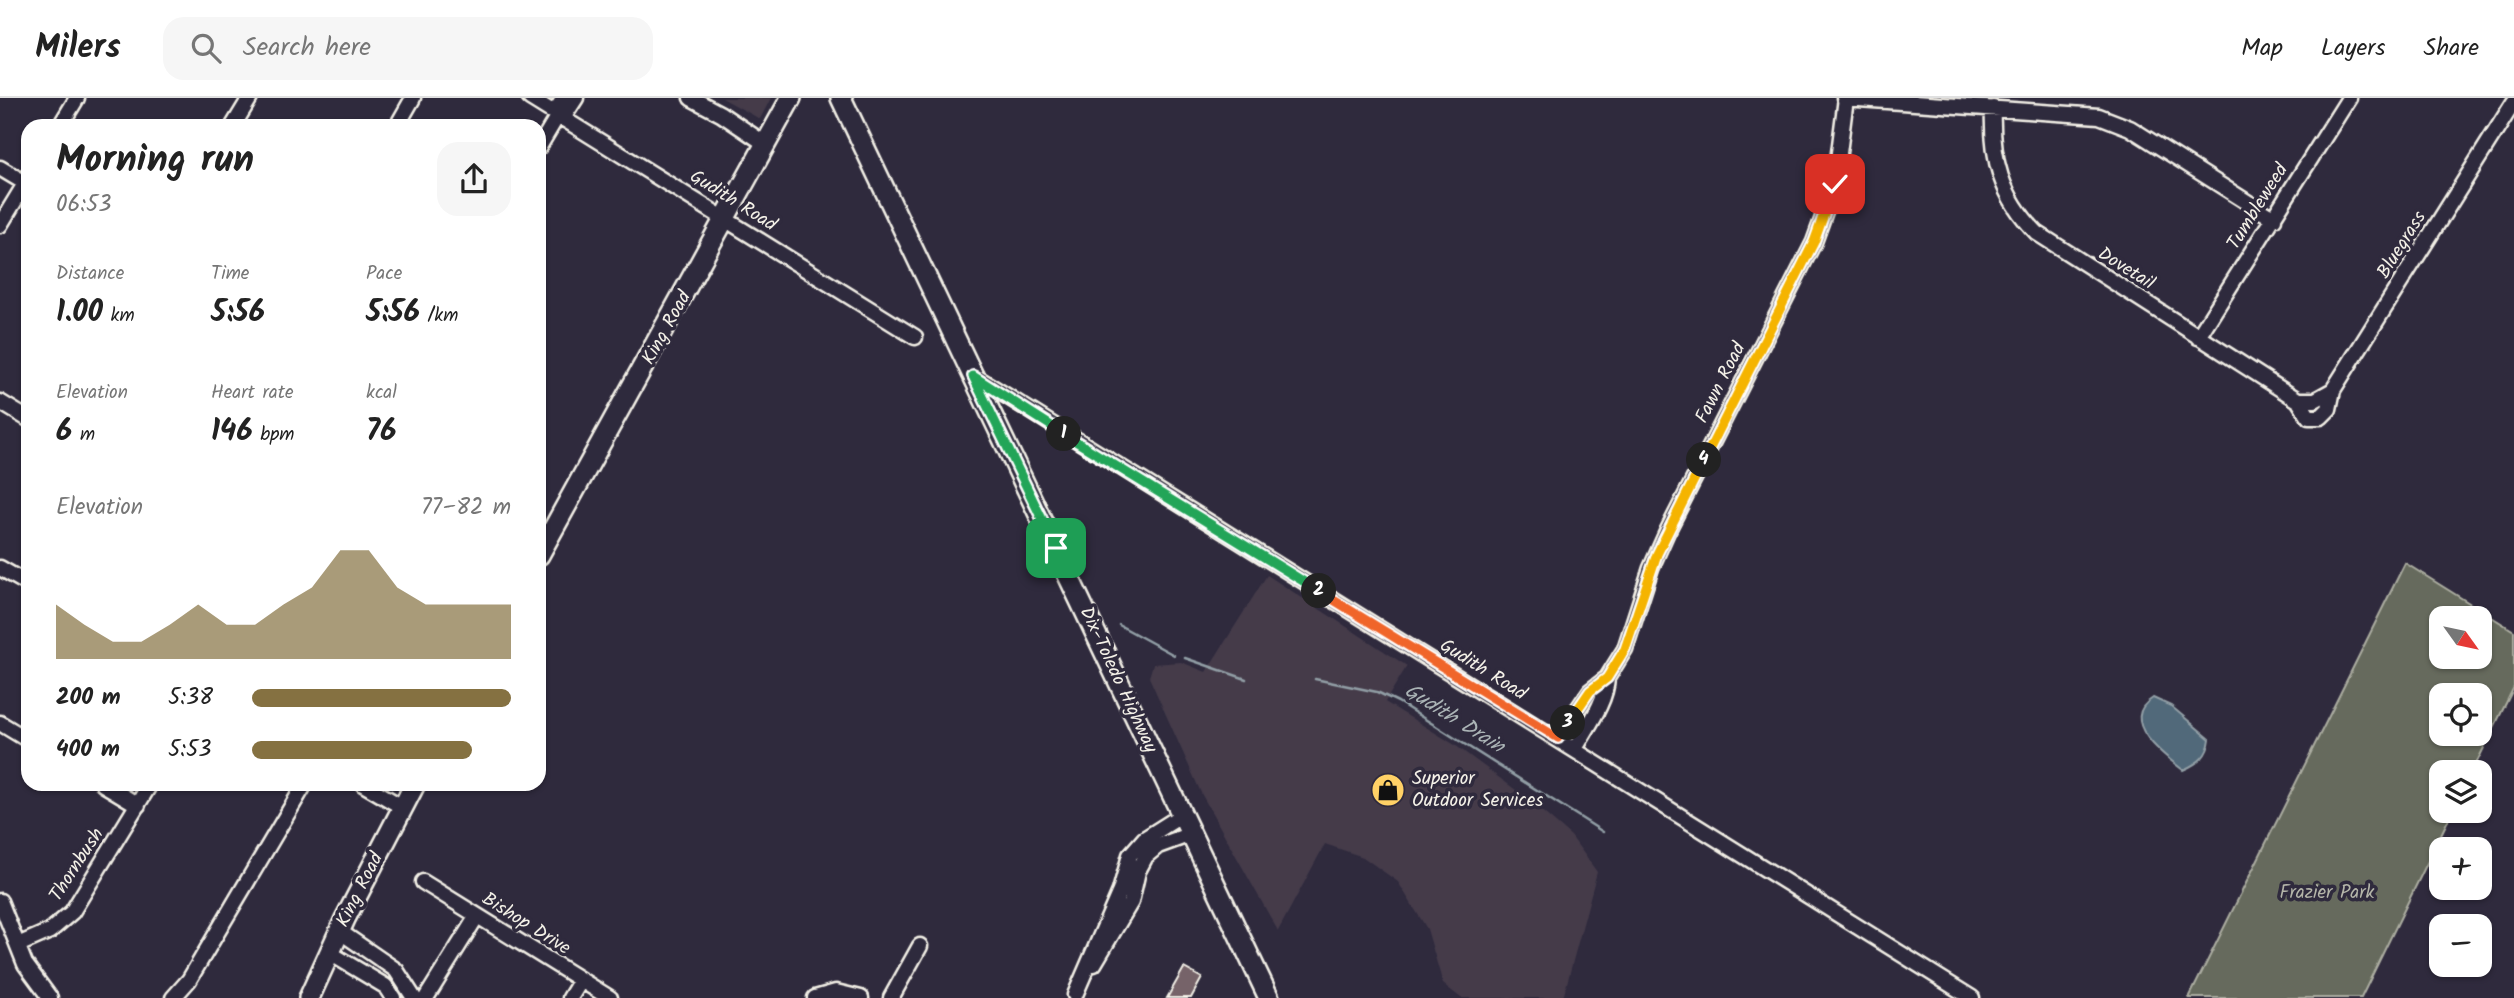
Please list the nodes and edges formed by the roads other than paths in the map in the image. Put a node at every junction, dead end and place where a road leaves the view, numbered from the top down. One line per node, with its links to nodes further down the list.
1 (77, 98): 15 (street)
2 (250, 98): 16 (street)
3 (414, 98): 17 (street)
4 (530, 98): 14 (street, Gudith Road)
5 (564, 98): 14 (street)
6 (576, 98): 14 (street)
7 (691, 98): 19 (street)
8 (791, 98): 19 (main road, King Road)
9 (841, 98): 28 (main road, Dix-Toledo Highway)
10 (1845, 98): 13 (street); 36 (street, Fawn Road)
11 (2349, 98): 23 (street, Tumbleweed)
12 (2514, 103): 29 (street, Bluegrass)
13 (1993, 108): 23 (street); 27 (street, Dovetail)
14 (558, 115): 18 (street); 24 (street, Gudith Road)
15 (64, 119)
16 (237, 119)
17 (401, 119)
18 (546, 135)
19 (767, 145): 24 (main road, King Road)
20 (0, 168): 21 (street)
21 (21, 178)
22 (21, 191): 25 (street)
23 (2274, 219): 27 (street, Tumbleweed)
24 (726, 220): 26 (street, Gudith Road); 33 (main road, King Road)
25 (0, 225)
26 (915, 337)
27 (2198, 337): 30 (street, Dovetail)
28 (973, 376): 39 (street, Gudith Road); 48 (main road, Dix-Toledo Highway)
29 (2333, 390): 30 (street, Bluegrass); 30 (street, Dovetail)
30 (2298, 400)
31 (0, 402): 32 (street)
32 (21, 415)
33 (546, 542)
34 (0, 568): 35 (street)
35 (21, 580)
36 (1607, 678): 39 (street, Fawn Road); 40 (street, Fawn Road)
37 (0, 723): 38 (street)
38 (21, 736)
39 (1558, 738): 40 (street, Gudith Road)
40 (1575, 749): 72 (street, Gudith Road)
41 (115, 791): 46 (street)
42 (146, 791): 46 (street, Thornbush)
43 (301, 791): 61 (street)
44 (375, 791): 47 (street)
45 (411, 791): 47 (main road, King Road)
46 (138, 805): 55 (street, Thornbush)
47 (402, 807): 54 (main road, King Road)
48 (1182, 815): 49 (main road, Dix-Toledo Highway); 51 (street)
49 (1191, 834): 51 (street); 71 (main road, Dix-Toledo Highway)
50 (423, 882): 53 (street, Bishop Drive)
51 (1126, 894): 59 (street)
52 (0, 901): 55 (street)
53 (477, 916): 58 (street, Bishop Drive); 65 (street)
54 (339, 931): 57 (main road, King Road); 64 (street)
55 (18, 946): 60 (street)
56 (920, 946): 70 (street)
57 (330, 953): 62 (main road, King Road); 63 (street)
58 (581, 980): 66 (street); 67 (street, Bishop Drive)
59 (1074, 997)
60 (50, 998)
61 (173, 998)
62 (309, 998)
63 (393, 998)
64 (414, 998)
65 (426, 998)
66 (570, 998)
67 (610, 998)
68 (815, 998): 69 (street)
69 (861, 998)
70 (891, 998)
71 (1269, 998)
72 (1972, 998)

